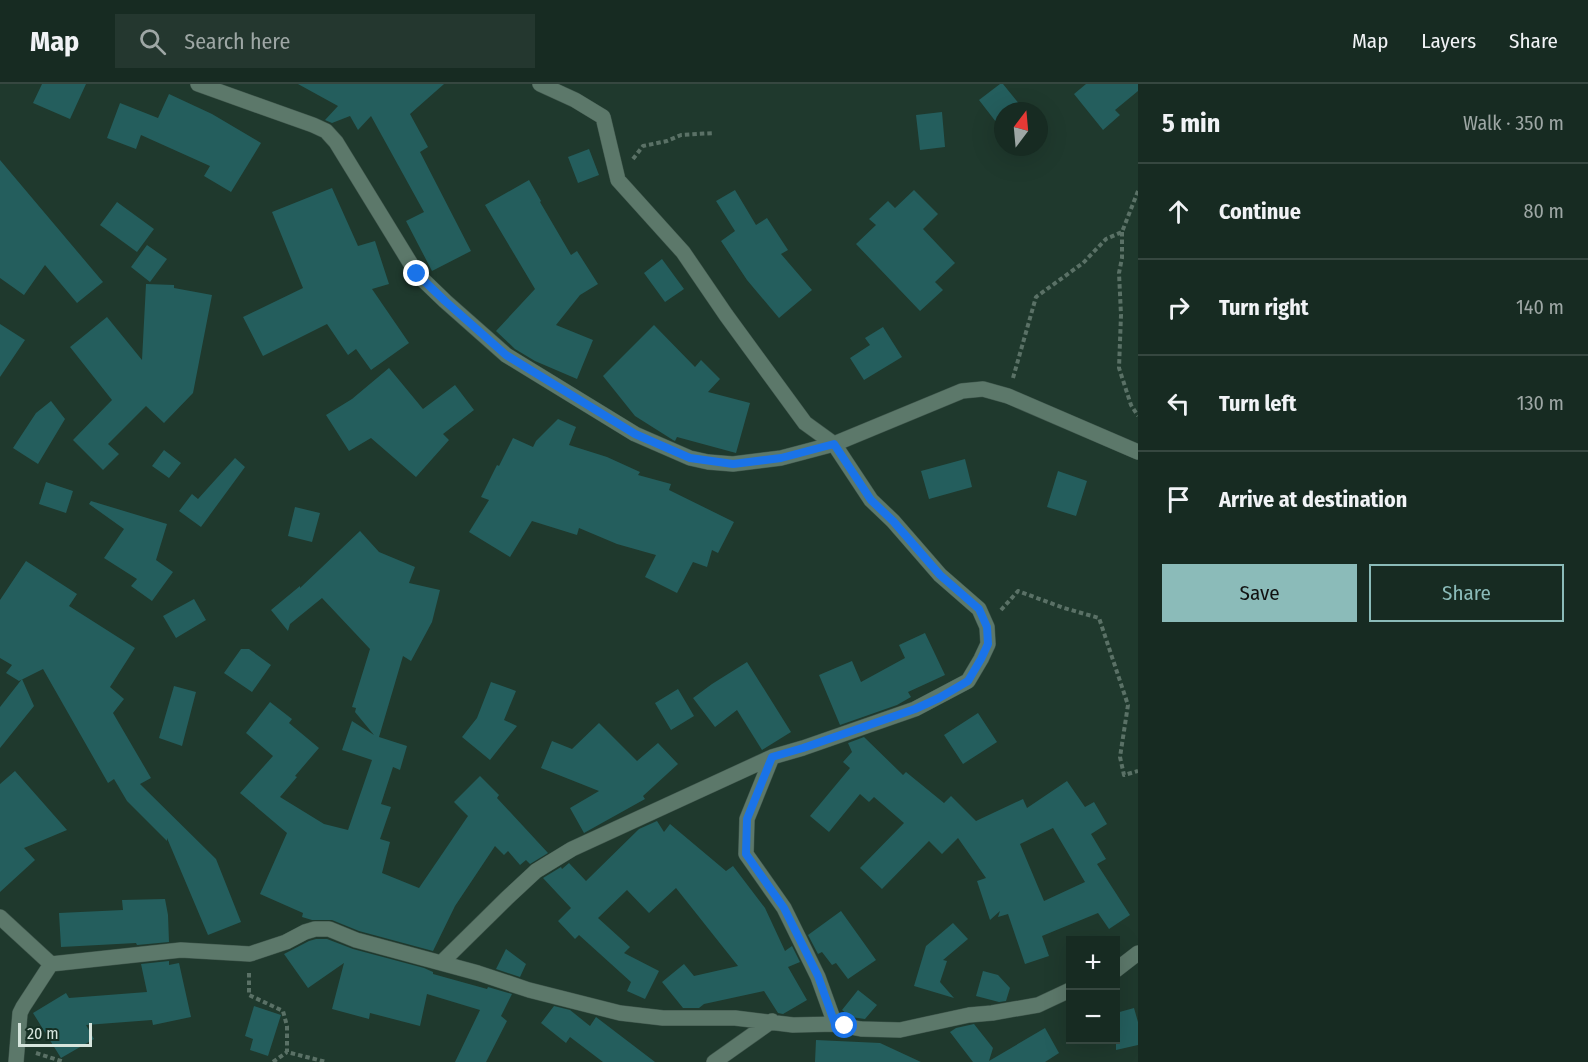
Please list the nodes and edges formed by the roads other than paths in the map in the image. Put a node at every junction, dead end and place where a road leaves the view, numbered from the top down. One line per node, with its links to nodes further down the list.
1 (198, 84): 3 (street)
2 (540, 84): 3 (street)
3 (834, 444): 4 (street); 5 (street)
4 (1138, 452)
5 (772, 757): 8 (street); 13 (street)
6 (0, 917): 9 (street)
7 (1138, 953): 10 (street)
8 (441, 963): 9 (street); 12 (street)
9 (51, 964): 14 (street)
10 (1120, 967)
11 (1066, 992): 13 (street)
12 (772, 1021): 13 (street); 15 (street)
13 (835, 1024)
14 (16, 1055)
15 (714, 1062)

